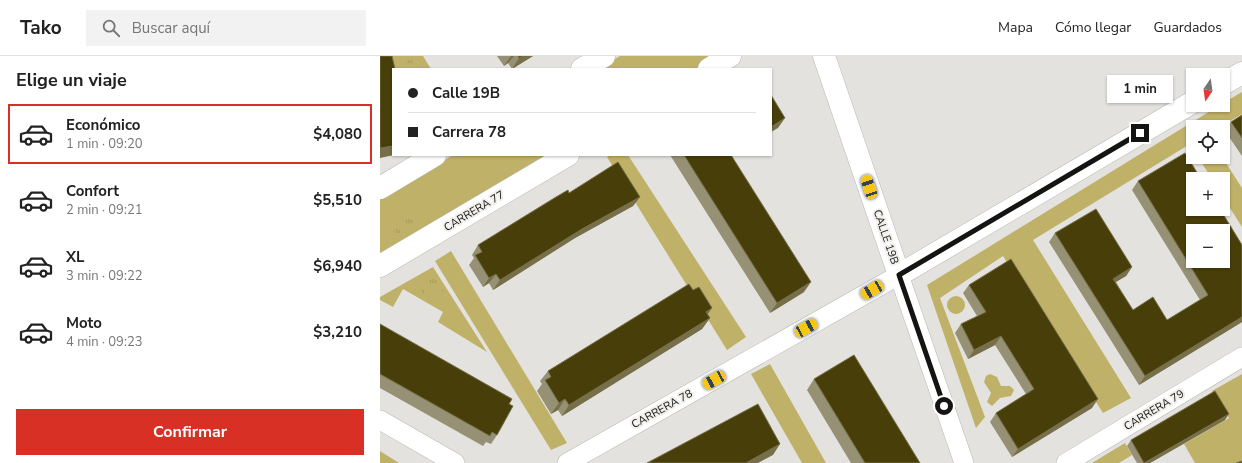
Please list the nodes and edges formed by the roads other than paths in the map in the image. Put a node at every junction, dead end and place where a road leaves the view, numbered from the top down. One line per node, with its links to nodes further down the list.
1 (604, 56): 4 (street)
2 (730, 56): 5 (street)
3 (824, 56): 13 (street, CALLE 19B)
4 (584, 68)
5 (711, 68)
6 (1242, 73): 7 (street)
7 (1230, 80)
8 (1186, 106): 13 (street, CARRERA 78)
9 (433, 156): 11 (street)
10 (566, 156): 12 (street, CARRERA 77)
11 (380, 188)
12 (380, 266)
13 (899, 275): 17 (street, CARRERA 78); 18 (street, CALLE 19B)
14 (1242, 357): 19 (street, CARRERA 79)
15 (380, 420): 16 (street)
16 (455, 463)
17 (567, 463)
18 (964, 463)
19 (1066, 463)

